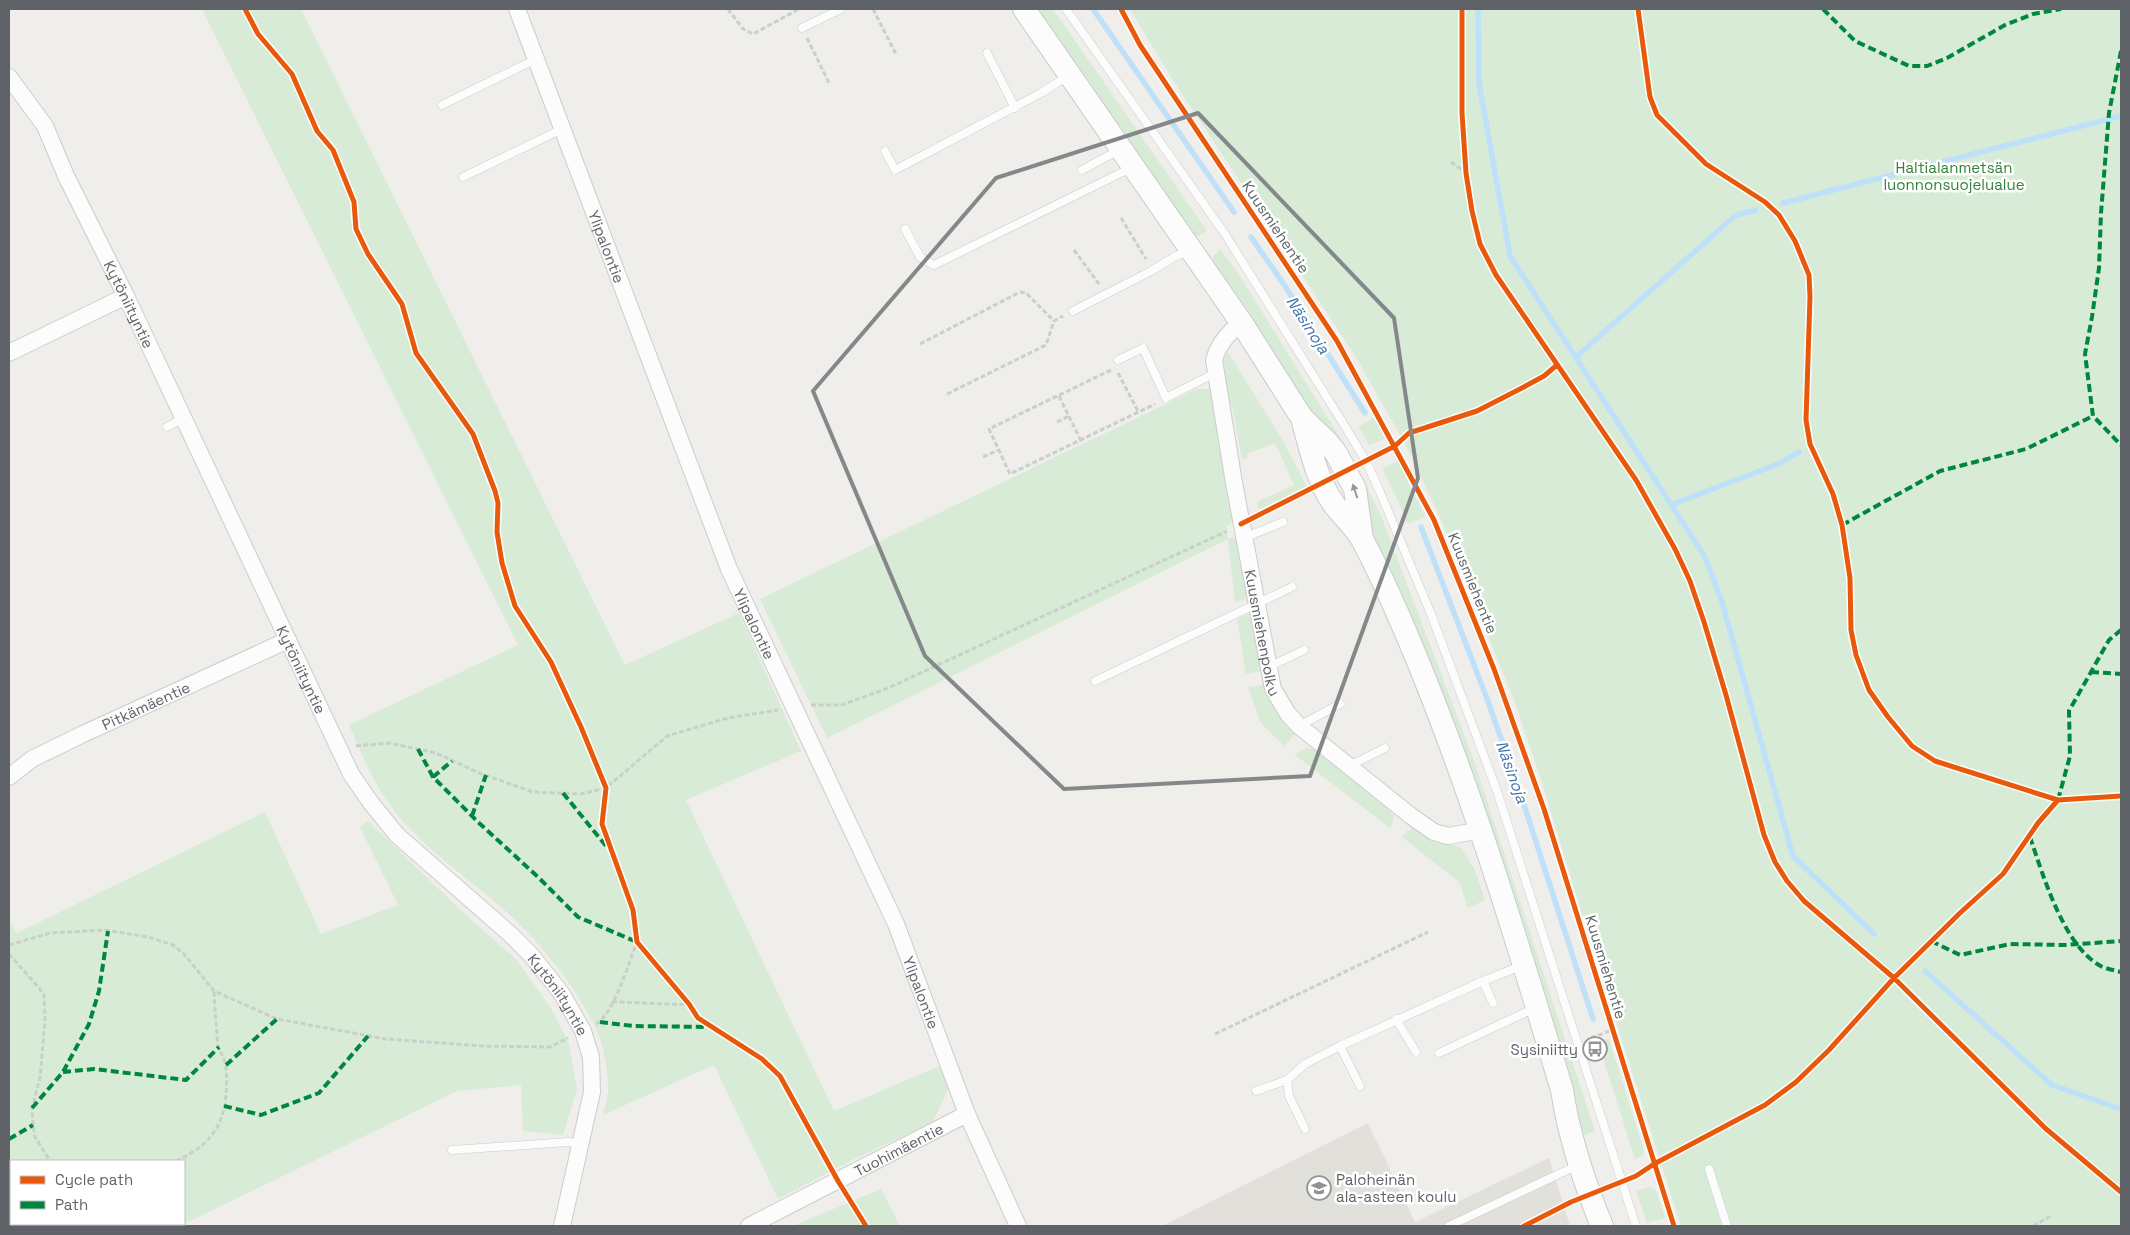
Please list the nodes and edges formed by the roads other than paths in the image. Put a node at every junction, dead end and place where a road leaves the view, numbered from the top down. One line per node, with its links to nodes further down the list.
1 (841, 9): 5 (lane)
2 (1024, 9): 8 (main road)
3 (1066, 9): 63 (lane)
4 (520, 10): 7 (street, Ylipalontie)
5 (802, 28)
6 (987, 53): 11 (lane)
7 (536, 59): 10 (lane); 12 (street, Ylipalontie)
8 (1070, 75): 11 (lane); 14 (main road)
9 (9, 77): 19 (street, Kytöniityntie)
10 (442, 105)
11 (1015, 108): 13 (lane)
12 (562, 129): 16 (lane); 52 (street, Ylipalontie)
13 (885, 151)
14 (1127, 158): 15 (lane); 17 (lane); 18 (main road)
15 (1082, 170)
16 (463, 177)
17 (905, 229)
18 (1192, 249): 20 (lane); 21 (main road)
19 (126, 296): 22 (street); 25 (street, Kytöniityntie)
20 (1073, 311)
21 (1241, 322): 24 (street, Kuusmiehenpolku); 40 (main road)
22 (9, 353)
23 (1118, 360): 24 (lane)
24 (1215, 373): 28 (street, Kuusmiehenpolku)
25 (184, 418): 26 (lane); 31 (street, Kytöniityntie)
26 (167, 427)
27 (1283, 522): 28 (lane)
28 (1242, 531): 30 (street, Kuusmiehenpolku)
29 (1292, 587): 30 (lane)
30 (1256, 602): 33 (street, Kuusmiehenpolku); 34 (lane)
31 (288, 640): 39 (street, Pitkämäentie); 54 (street, Kytöniityntie)
32 (1304, 650): 33 (lane)
33 (1268, 667): 36 (street, Kuusmiehenpolku)
34 (1095, 681)
35 (1340, 704): 36 (lane)
36 (1299, 726): 38 (street, Kuusmiehenpolku)
37 (1385, 748): 38 (lane)
38 (1349, 766): 40 (street, Kuusmiehenpolku)
39 (9, 777)
40 (1482, 830): 41 (main road)
41 (1523, 965): 42 (lane); 44 (main road)
42 (1483, 981): 43 (lane); 45 (lane)
43 (1493, 1003)
44 (1537, 1007): 48 (lane); 56 (main road)
45 (1396, 1019): 46 (lane); 47 (lane)
46 (1340, 1046): 49 (lane); 50 (lane)
47 (1416, 1052)
48 (1439, 1053)
49 (1287, 1080): 51 (lane); 53 (lane)
50 (1360, 1086)
51 (1256, 1091)
52 (967, 1114): 59 (street, Tuohimäentie); 60 (street, Ylipalontie)
53 (1305, 1129)
54 (579, 1144): 55 (lane); 58 (street, Kytöniityntie)
55 (452, 1150)
56 (1580, 1164): 61 (lane); 62 (main road)
57 (1708, 1170): 64 (lane)
58 (562, 1226)
59 (749, 1226)
60 (1018, 1226)
61 (1449, 1226)
62 (1602, 1226)
63 (1636, 1226)
64 (1727, 1226)

